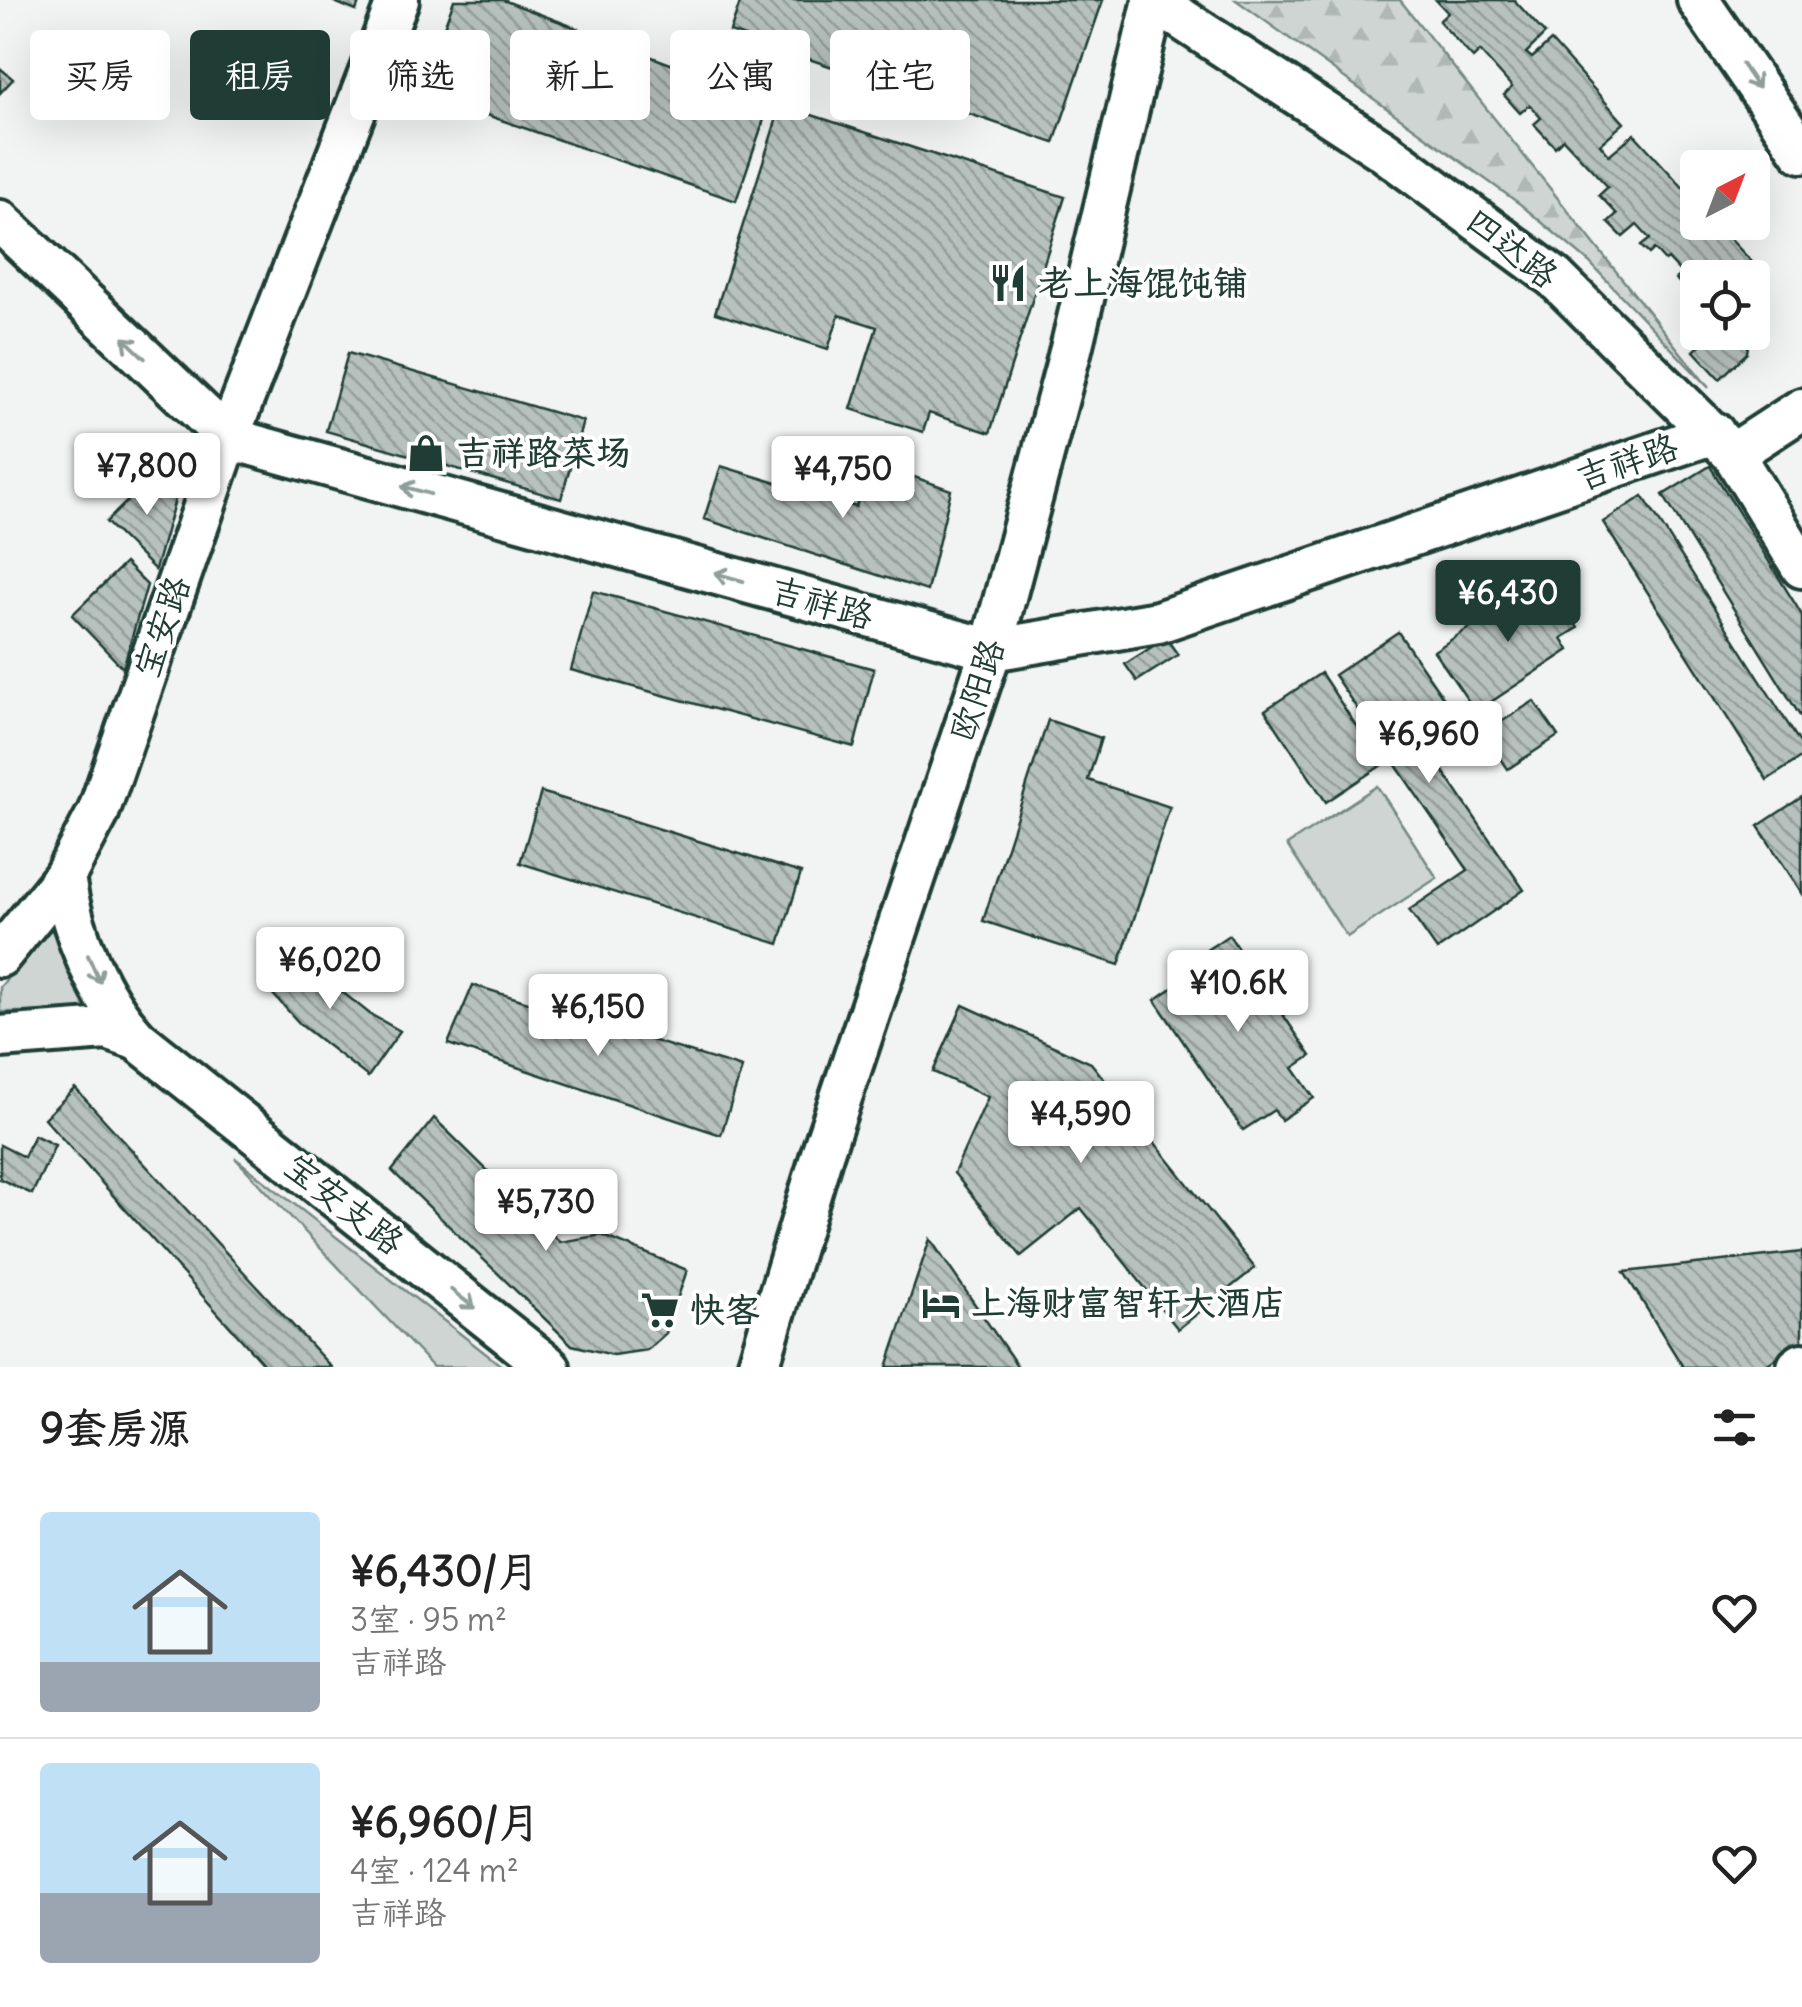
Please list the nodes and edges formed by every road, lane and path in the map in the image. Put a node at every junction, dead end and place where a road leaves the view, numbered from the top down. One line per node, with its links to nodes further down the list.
1 (398, 0): 7 (street, 宝安路)
2 (1154, 0): 8 (street, 四达路); 10 (street, 欧阳路)
3 (1698, 0): 4 (street, one-way to 4)
4 (1802, 152)
5 (0, 220): 7 (street, 吉祥路, one-way to 5)
6 (1802, 409): 8 (street, 吉祥路)
7 (228, 438): 10 (street, 吉祥路, one-way to 7); 11 (street, 宝安路)
8 (1723, 443): 9 (street, 四达路); 10 (street, 吉祥路)
9 (1802, 567)
10 (991, 650): 16 (street, 欧阳路)
11 (64, 877): 12 (street, 宝安路); 14 (street, 宝安支路, one-way to 14)
12 (0, 956)
13 (0, 1037): 14 (street, 宝安支路)
14 (138, 1040): 15 (street, 宝安支路, one-way to 15)
15 (549, 1367)
16 (758, 1367)

